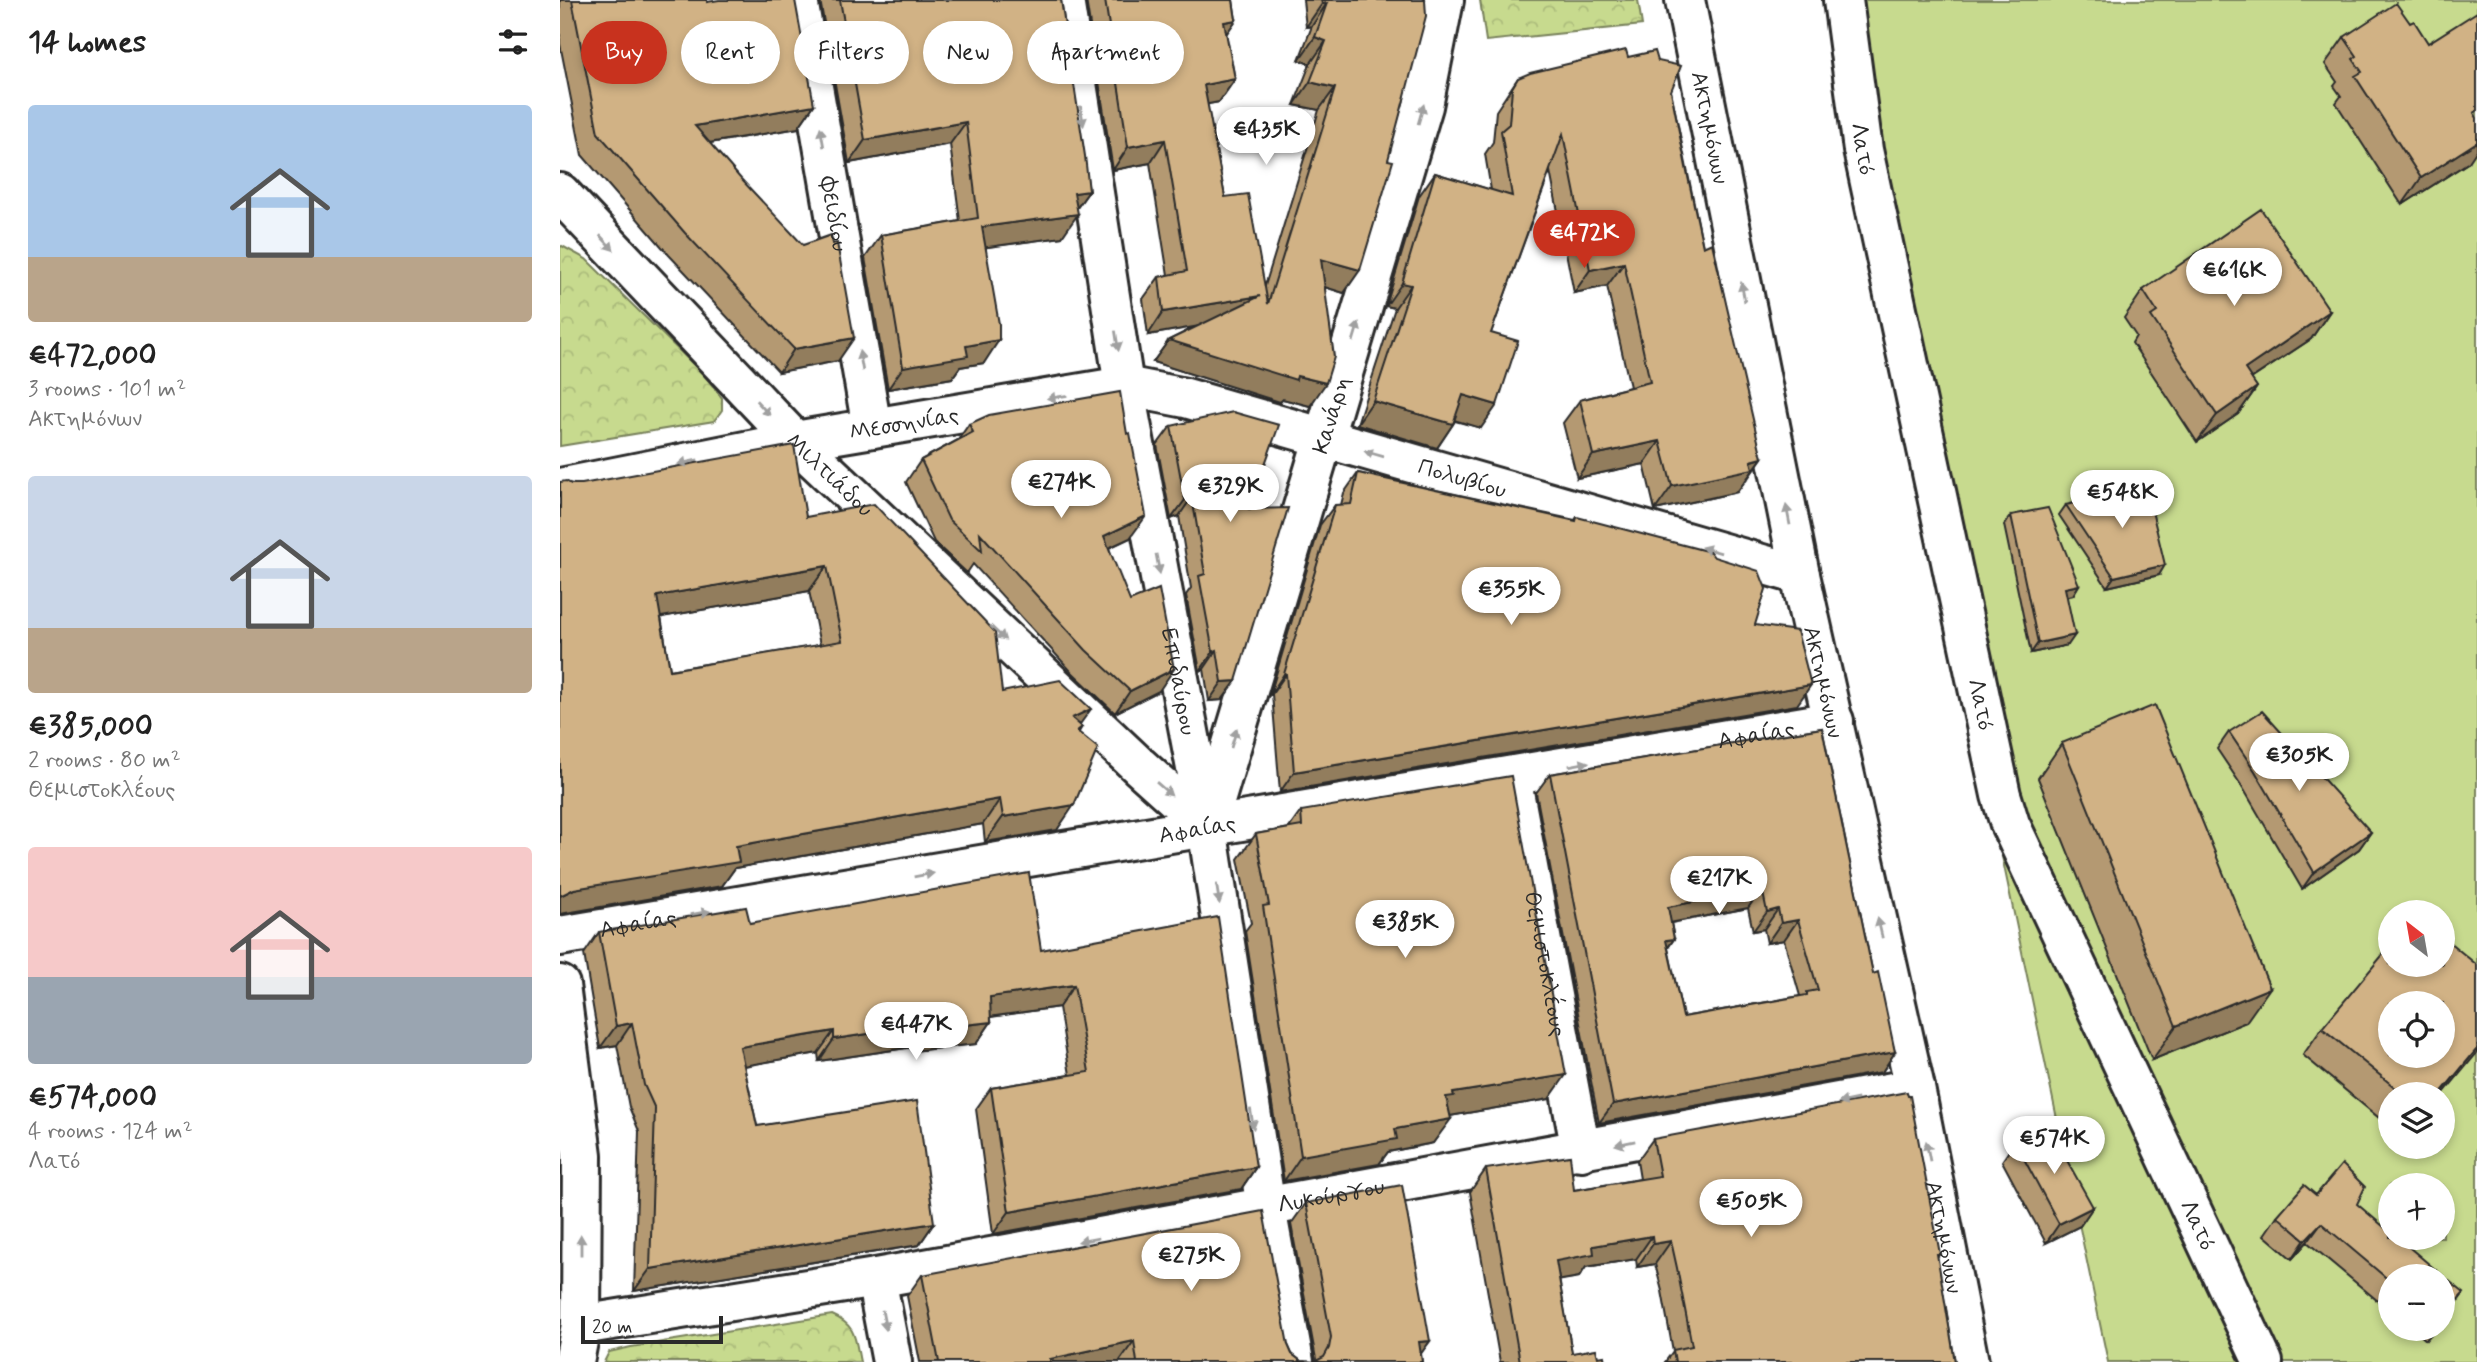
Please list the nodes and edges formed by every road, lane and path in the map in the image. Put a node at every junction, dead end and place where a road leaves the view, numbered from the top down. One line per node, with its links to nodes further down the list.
1 (798, 0): 8 (street, Φειδίου, one-way to 1)
2 (1064, 0): 7 (street, Επιδαύρου, one-way to 7)
3 (1444, 0): 9 (street, Κανάρη, one-way to 3)
4 (1685, 0): 12 (street, Ακτημόνων, one-way to 4)
5 (1843, 0): 27 (street, Λατό)
6 (560, 193): 10 (street, Μιλτιάδου, one-way to 10)
7 (1124, 386): 8 (street, Μεσσηνίας, one-way to 8); 9 (street, Πολυβίου); 15 (street, Επιδαύρου, one-way to 15)
8 (872, 428): 10 (street, Μεσσηνίας)
9 (1324, 440): 12 (street, Πολυβίου, one-way to 9); 15 (street, Κανάρη, one-way to 9)
10 (795, 441): 11 (street, Μεσσηνίας, one-way to 11); 15 (street, Μιλτιάδου, one-way to 15)
11 (560, 488)
12 (1800, 575): 13 (street, Ακτημόνων)
13 (1834, 721): 14 (street, Αφαίας, one-way to 13); 18 (street, Ακτημόνων, one-way to 13)
14 (1511, 776): 15 (street, Αφαίας); 19 (street, Θεμιστοκλέους)
15 (1207, 827): 16 (street, Αφαίας, one-way to 15); 20 (street, Επιδαύρου, one-way to 20)
16 (560, 936)
17 (560, 985): 22 (street, one-way to 17)
18 (1915, 1088): 19 (street, Λυκούργου, one-way to 19); 26 (street, Ακτημόνων, one-way to 18)
19 (1581, 1151): 20 (street, Λυκούργου)
20 (1266, 1208): 21 (street, Λυκούργου, one-way to 21); 25 (street, Επιδαύρου)
21 (876, 1278): 22 (street, Λυκούργου); 24 (street, one-way to 24)
22 (580, 1325): 23 (street)
23 (573, 1362)
24 (892, 1362)
25 (1294, 1362)
26 (1969, 1362)
27 (2263, 1362)

